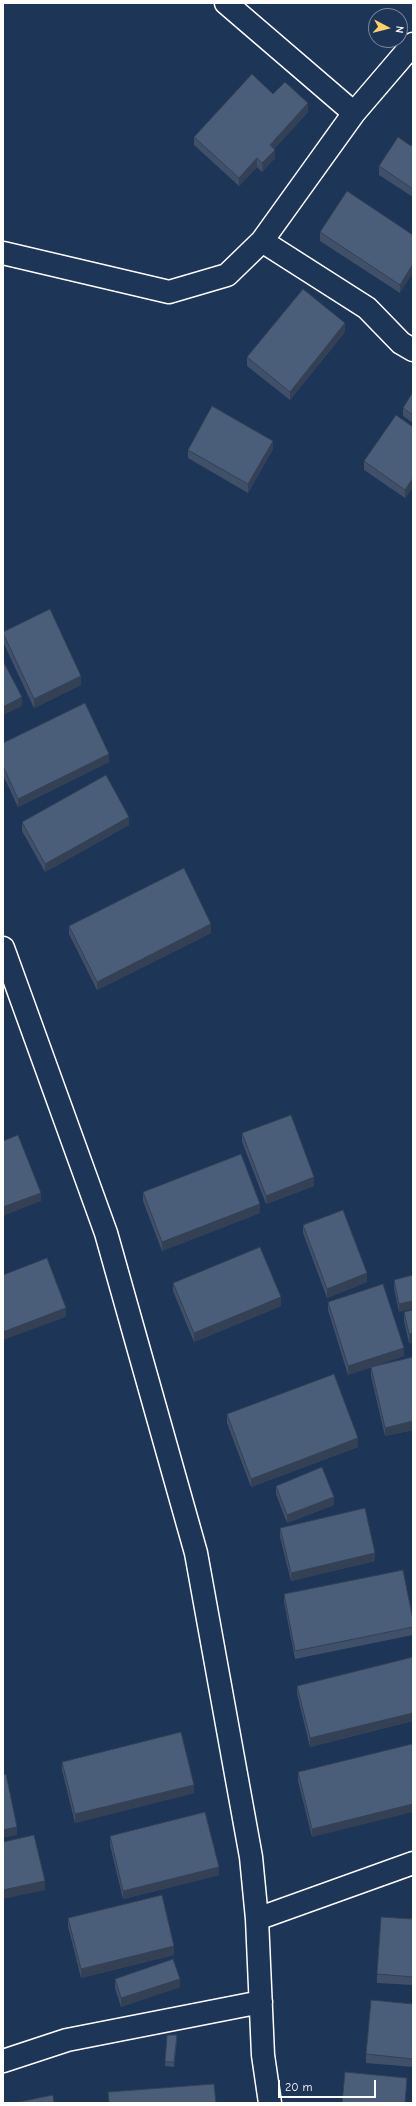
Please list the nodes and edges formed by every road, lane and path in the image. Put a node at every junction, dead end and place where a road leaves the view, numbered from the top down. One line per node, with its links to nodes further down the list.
1 (226, 3): 3 (street)
2 (413, 44): 3 (street)
3 (354, 113): 4 (street)
4 (262, 241): 5 (street); 6 (street)
5 (3, 253)
6 (413, 350)
7 (3, 948): 9 (street)
8 (413, 1862): 9 (street)
9 (257, 1919): 10 (street)
10 (261, 2002): 11 (street); 12 (street)
11 (3, 2061)
12 (270, 2103)

